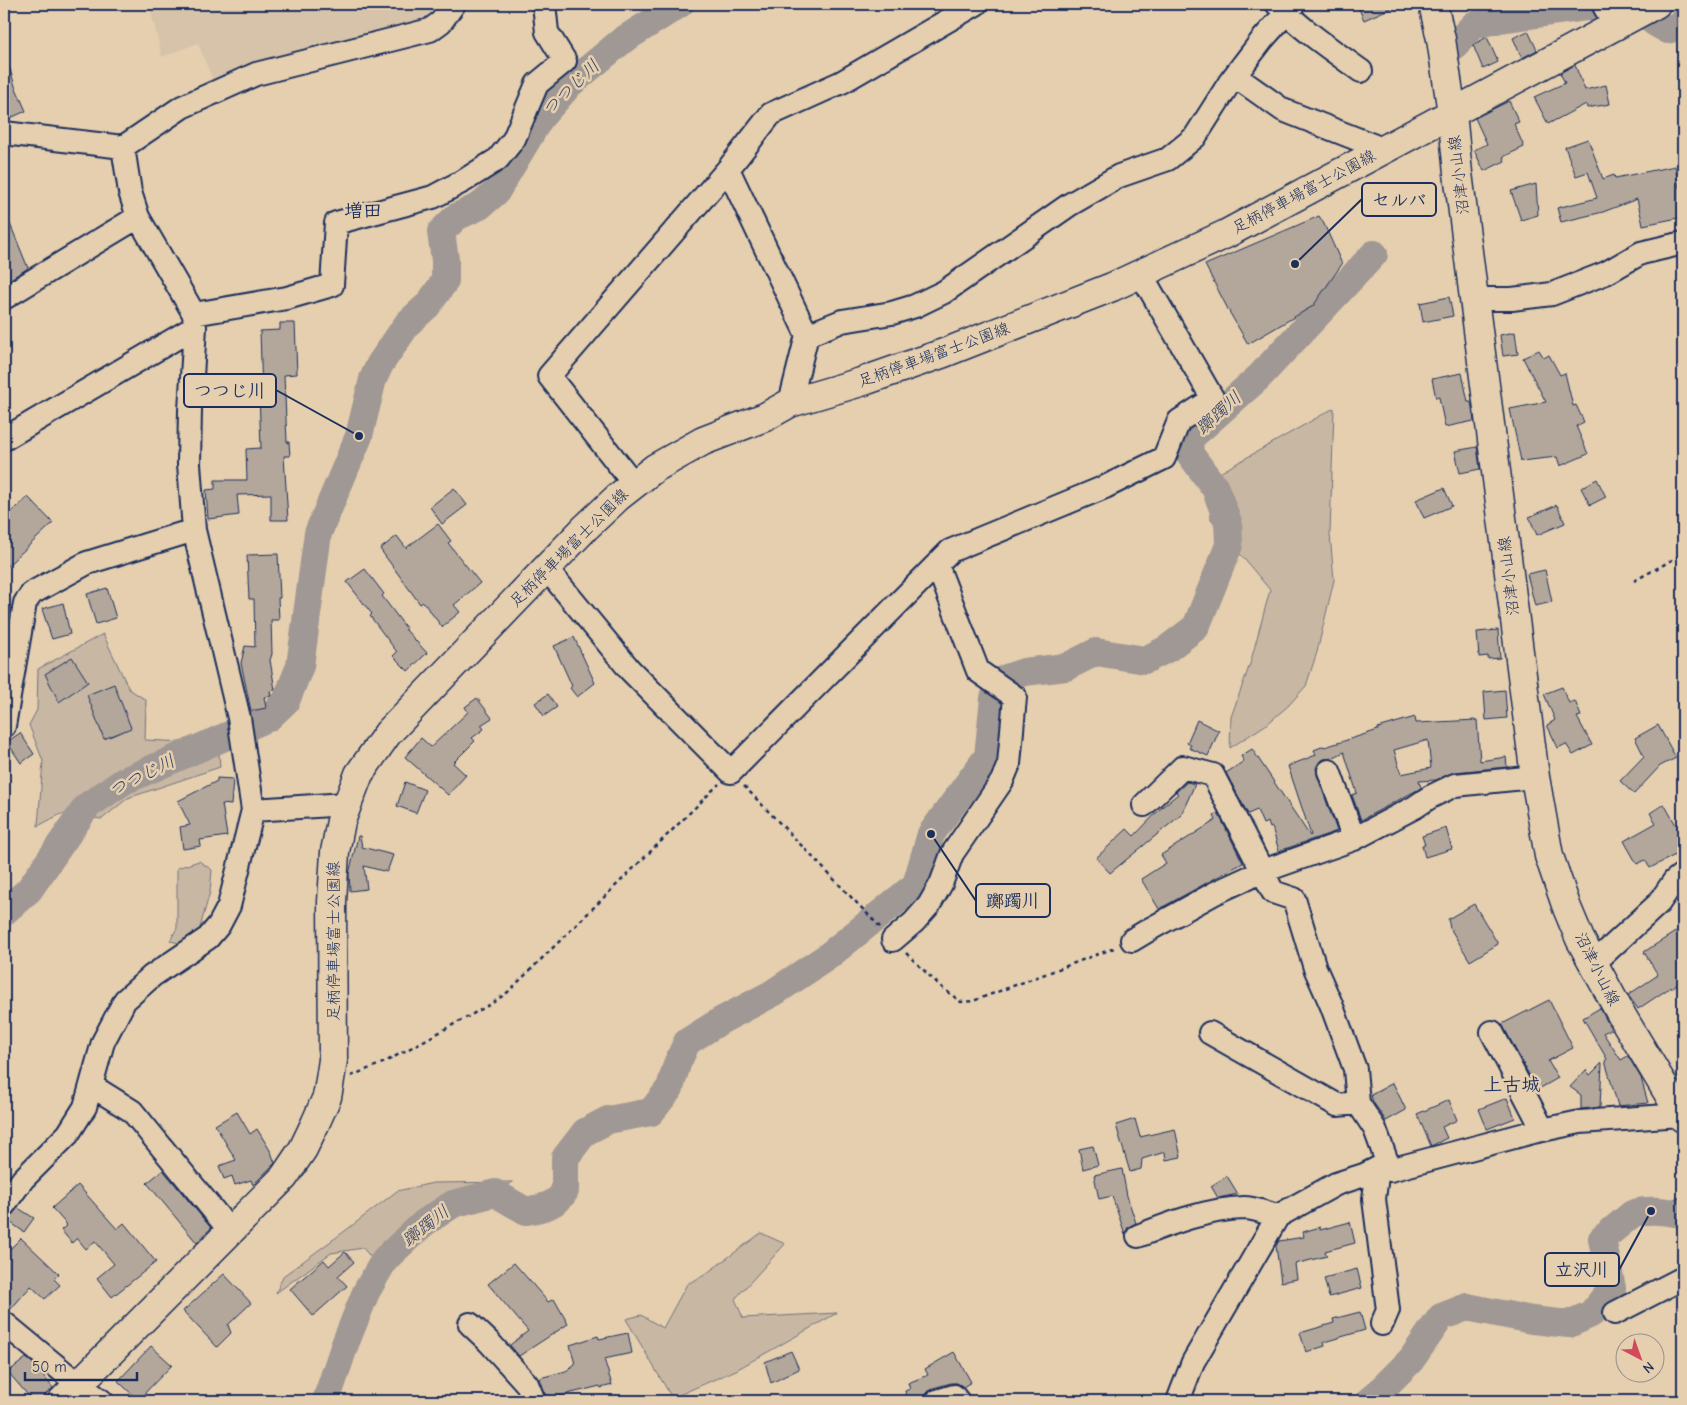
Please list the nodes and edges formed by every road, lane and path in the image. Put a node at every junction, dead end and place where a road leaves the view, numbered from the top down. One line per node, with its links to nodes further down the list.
1 (454, 4): 12 (street)
2 (544, 4): 20 (street)
3 (976, 4): 14 (street)
4 (1433, 4): 10 (main road, 沼津小山線)
5 (1654, 5): 7 (main road, 足柄停車場富士公園線)
6 (1286, 7): 8 (street); 9 (street)
7 (1613, 18): 10 (main road, 足柄停車場富士公園線)
8 (1361, 71)
9 (1235, 76): 13 (street); 21 (street)
10 (1452, 114): 13 (main road, 足柄停車場富士公園線); 19 (main road, 沼津小山線)
11 (4, 133): 12 (street)
12 (123, 146): 15 (street)
13 (1385, 150): 17 (main road, 足柄停車場富士公園線)
14 (728, 169): 21 (street); 24 (street)
15 (138, 217): 18 (street); 20 (street)
16 (1683, 243): 19 (street)
17 (1141, 274): 22 (main road, 足柄停車場富士公園線); 27 (street)
18 (4, 298)
19 (1475, 299): 33 (main road, 沼津小山線)
20 (195, 320): 23 (street); 25 (street)
21 (807, 335): 22 (street)
22 (790, 402): 24 (main road, 足柄停車場富士公園線)
23 (4, 439)
24 (634, 484): 28 (main road, 足柄停車場富士公園線)
25 (194, 530): 30 (street); 36 (street)
26 (1683, 554): 29 (path)
27 (937, 564): 32 (street); 40 (street)
28 (546, 568): 32 (street); 34 (main road, 足柄停車場富士公園線)
29 (1634, 581)
30 (4, 726)
31 (1329, 771): 37 (street)
32 (731, 772): 40 (path); 46 (path)
33 (1535, 777): 37 (street); 42 (main road, 沼津小山線)
34 (346, 804): 36 (street); 46 (main road, 足柄停車場富士公園線)
35 (1144, 805): 38 (street)
36 (253, 810): 45 (street)
37 (1354, 839): 38 (street)
38 (1263, 871): 41 (street); 47 (street)
39 (1683, 874): 42 (street)
40 (891, 938): 41 (path)
41 (1132, 940)
42 (1593, 964): 48 (main road, 沼津小山線)
43 (1492, 1032): 49 (street)
44 (1210, 1034): 47 (street)
45 (92, 1086): 51 (street); 53 (street)
46 (329, 1086): 53 (main road, 足柄停車場富士公園線)
47 (1358, 1103): 50 (street)
48 (1682, 1117): 49 (street)
49 (1544, 1130): 50 (street)
50 (1384, 1169): 52 (street); 59 (street)
51 (4, 1205)
52 (1278, 1216): 54 (street); 65 (street)
53 (231, 1232): 60 (main road, 足柄停車場富士公園線)
54 (1138, 1236)
55 (1683, 1278): 56 (street)
56 (1615, 1313)
57 (4, 1323): 60 (street)
58 (470, 1324): 62 (street)
59 (1382, 1324)
60 (70, 1393): 61 (street)
61 (102, 1401)
62 (534, 1401)
63 (937, 1401): 64 (street)
64 (958, 1401)
65 (1178, 1401)

